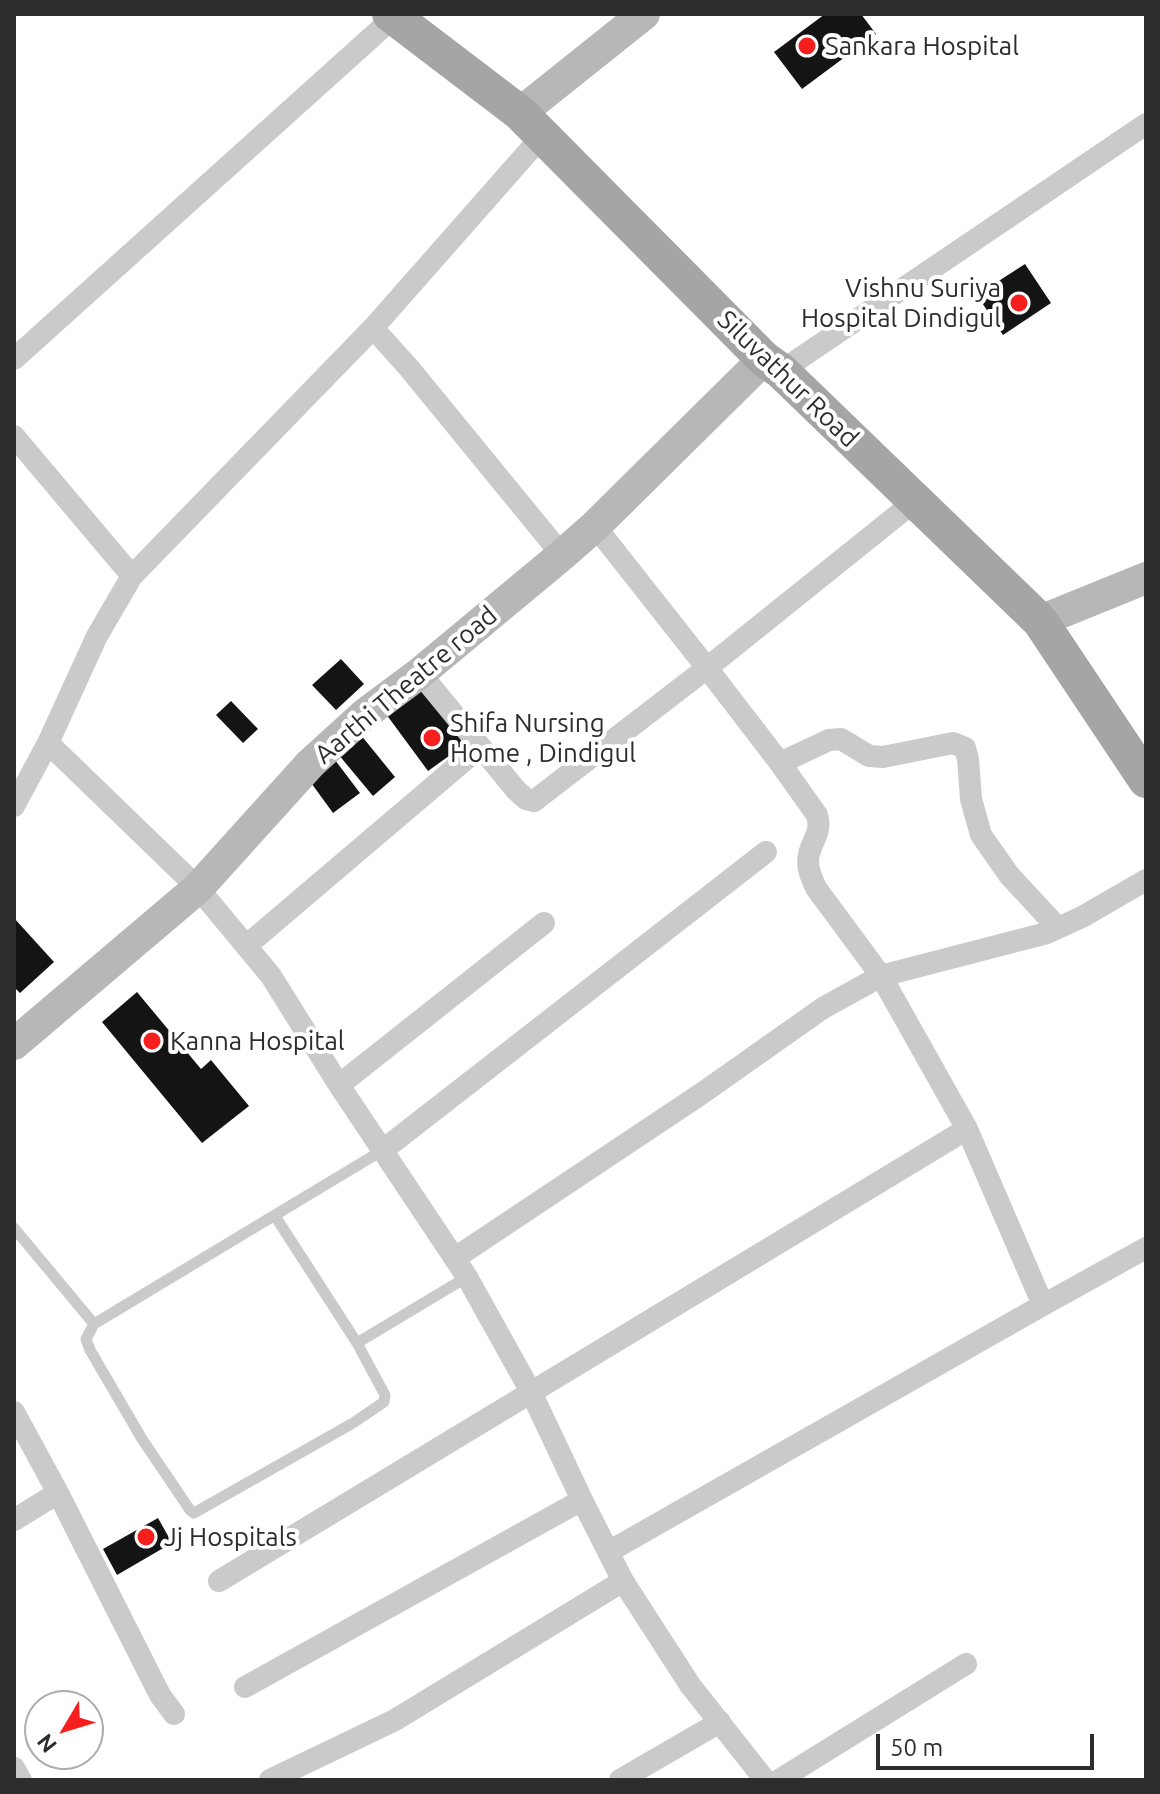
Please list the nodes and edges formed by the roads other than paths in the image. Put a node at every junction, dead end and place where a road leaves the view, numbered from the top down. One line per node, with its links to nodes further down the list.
1 (644, 14): 3 (main road)
2 (392, 16): 3 (main road, Siluvathur Road); 6 (street)
3 (532, 124): 5 (street); 7 (main road, Siluvathur Road)
4 (1146, 124): 7 (street)
5 (373, 328): 11 (street); 12 (street)
6 (14, 359)
7 (773, 365): 9 (main road, Siluvathur Road); 10 (main road, Aarthi Theatre road)
8 (14, 436): 12 (street)
9 (915, 501): 14 (main road, Siluvathur Road); 15 (street)
10 (595, 526): 11 (main road, Aarthi Theatre road); 15 (street)
11 (562, 555): 16 (main road, Aarthi Theatre road)
12 (132, 576): 17 (street)
13 (1146, 578): 14 (main road)
14 (1040, 621): 20 (main road, Siluvathur Road)
15 (707, 668): 18 (street); 19 (street)
16 (420, 673): 18 (street); 24 (main road, Aarthi Theatre road)
17 (48, 743): 21 (street); 24 (street)
18 (480, 747): 27 (street)
19 (780, 763): 26 (street); 28 (street)
20 (1146, 780)
21 (14, 806)
22 (766, 852): 32 (street)
23 (1146, 880): 26 (street)
24 (198, 888): 27 (street); 29 (main road, Aarthi Theatre road)
25 (544, 923): 30 (street)
26 (1058, 928): 28 (street)
27 (246, 946): 30 (street)
28 (881, 976): 31 (street); 36 (street)
29 (14, 1044)
30 (339, 1085): 32 (street)
31 (967, 1129): 38 (street); 41 (street)
32 (383, 1150): 33 (lane); 36 (street)
33 (275, 1216): 39 (lane); 40 (lane)
34 (14, 1228): 39 (lane)
35 (1146, 1248): 38 (street)
36 (455, 1258): 37 (street)
37 (467, 1277): 40 (lane); 41 (street)
38 (1043, 1305): 46 (street)
39 (94, 1324): 40 (lane)
40 (357, 1343)
41 (531, 1392): 44 (street); 47 (street)
42 (14, 1412): 43 (street)
43 (58, 1493): 45 (street); 51 (street)
44 (582, 1500): 46 (street); 50 (street)
45 (14, 1520)
46 (608, 1552): 48 (street)
47 (219, 1581)
48 (623, 1581): 52 (street); 55 (street)
49 (966, 1664): 58 (street)
50 (245, 1687)
51 (174, 1714)
52 (720, 1722): 56 (street); 57 (street)
53 (14, 1768): 54 (street)
54 (21, 1780)
55 (270, 1780)
56 (620, 1780)
57 (765, 1780)
58 (779, 1780)

